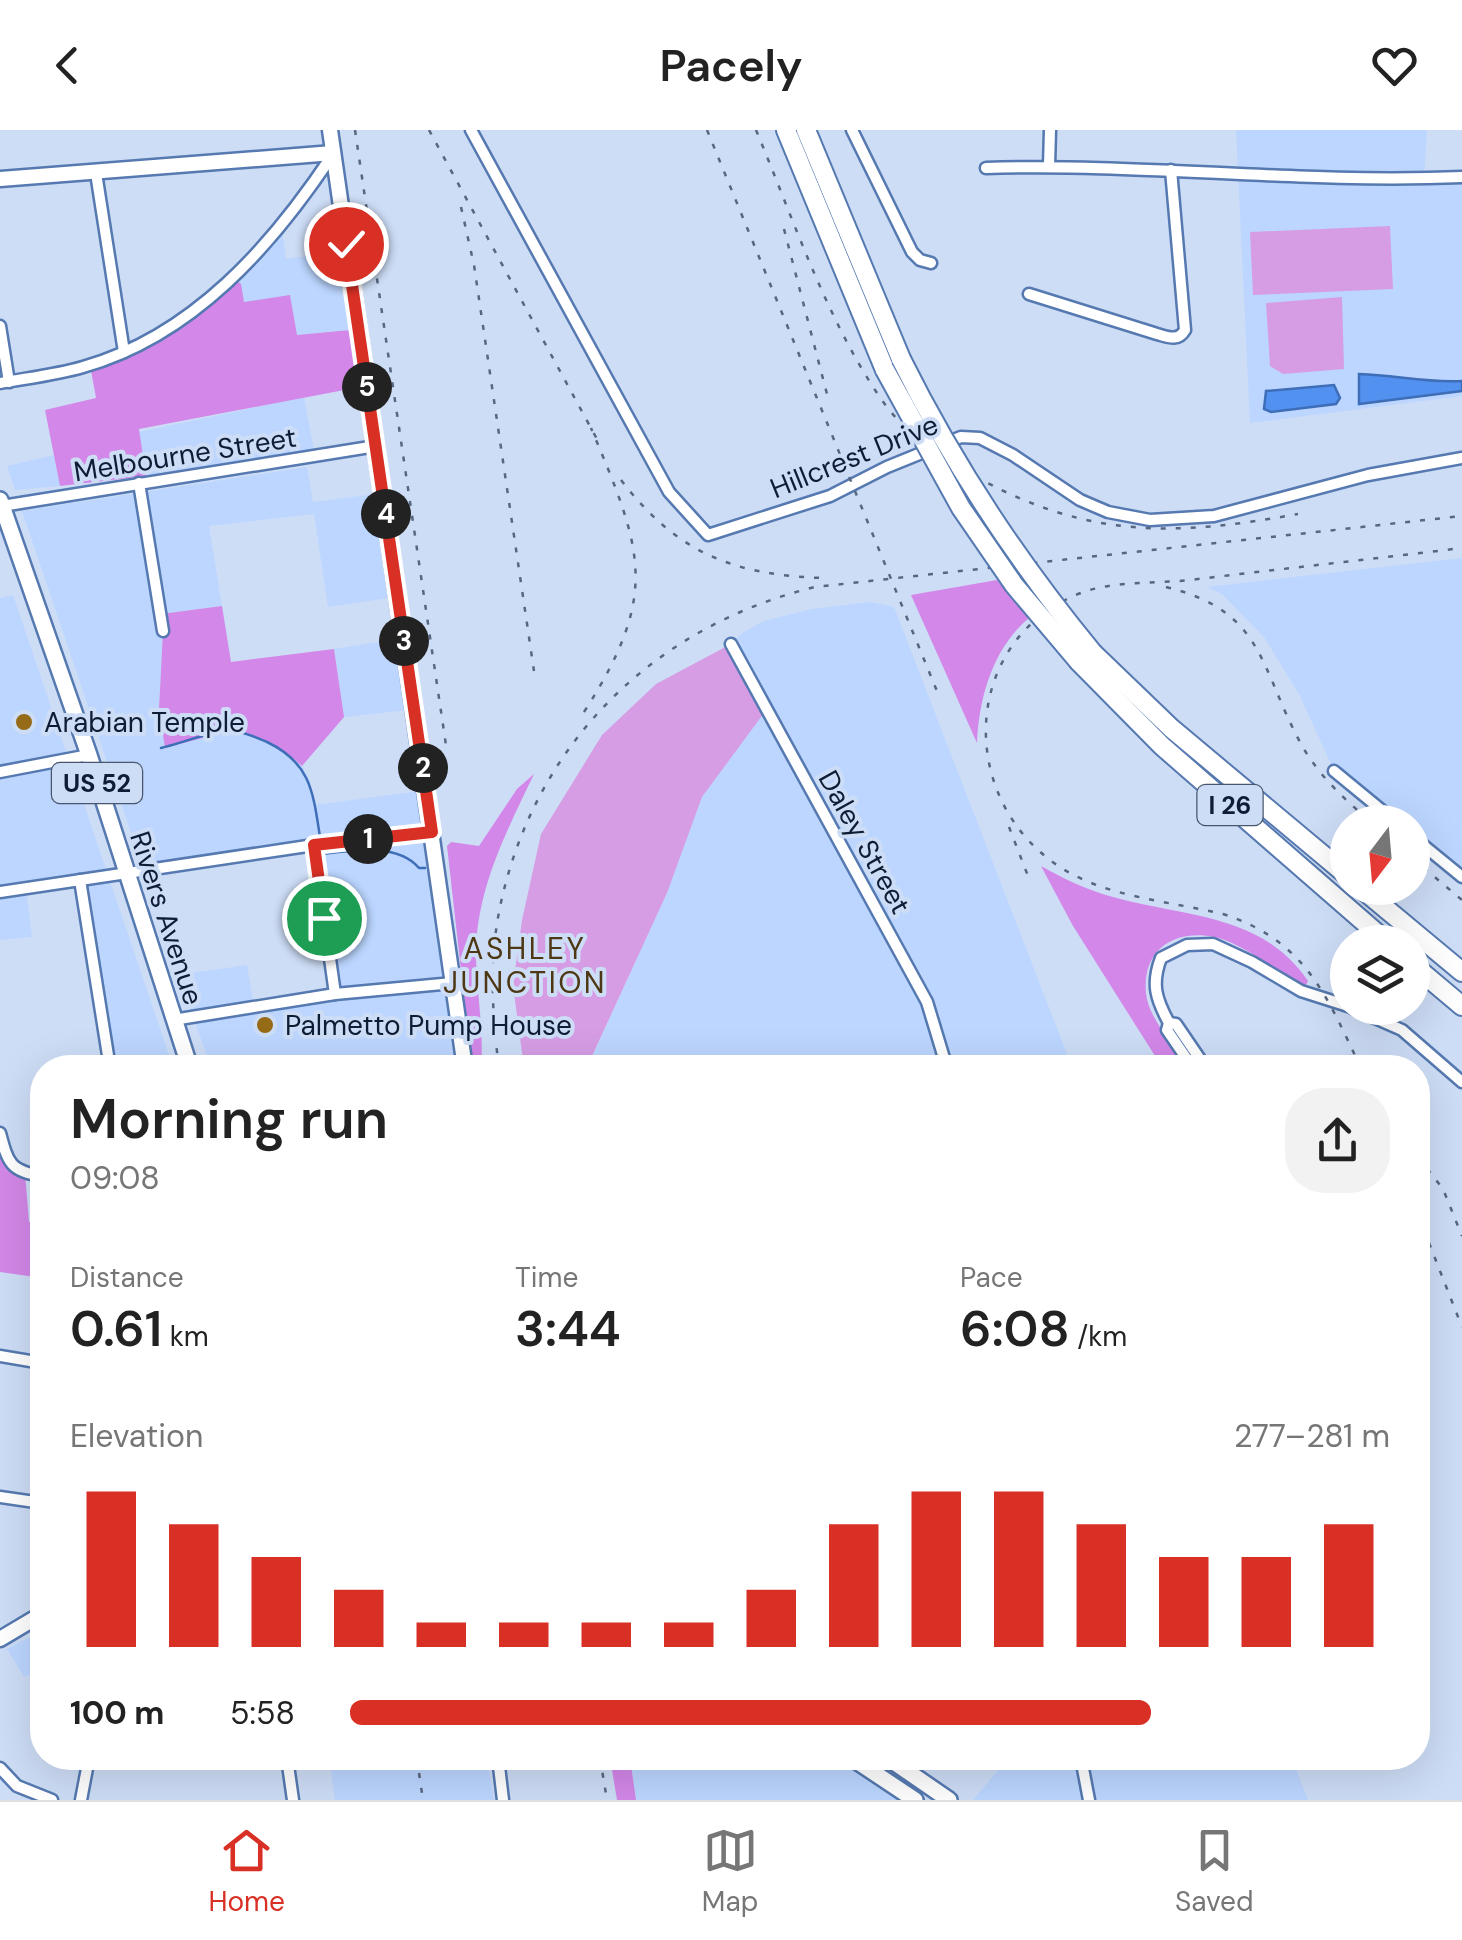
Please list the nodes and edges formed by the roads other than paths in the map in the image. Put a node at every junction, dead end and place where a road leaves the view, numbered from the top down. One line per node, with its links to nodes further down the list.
1 (330, 130): 7 (street)
2 (471, 130): 21 (street, Hillcrest Drive)
3 (786, 130): 18 (highway, I 26)
4 (806, 130): 18 (highway, I 26)
5 (852, 130): 14 (street)
6 (1050, 130): 8 (street)
7 (334, 153): 11 (street); 17 (street); 20 (street)
8 (1048, 166): 9 (street); 10 (street)
9 (986, 168)
10 (1171, 170): 12 (street); 15 (street)
11 (96, 173): 13 (street); 17 (street)
12 (1462, 177)
13 (0, 179)
14 (931, 264)
15 (1028, 294)
16 (0, 326): 19 (street)
17 (124, 352): 19 (street)
18 (893, 364): 26 (highway, I 26, bridge)
19 (4, 382)
20 (376, 446): 22 (street, Melbourne Street); 31 (street)
21 (1462, 458)
22 (138, 483): 23 (street, Melbourne Street); 24 (street)
23 (1, 503): 27 (main road, Rivers Avenue / US 52)
24 (163, 631)
25 (731, 644): 53 (street, Daley Street)
26 (1086, 657): 34 (highway, I 26); 40 (highway, I 26)
27 (89, 755): 29 (street); 35 (main road, Rivers Avenue / US 52)
28 (1334, 771): 30 (street)
29 (0, 772)
30 (1375, 805)
31 (432, 832): 32 (street); 43 (street)
32 (314, 845): 35 (street); 44 (street)
33 (1430, 850): 36 (street)
34 (1330, 861)
35 (126, 874): 37 (street); 47 (main road, Rivers Avenue / US 52)
36 (1462, 875)
37 (80, 880): 38 (street); 50 (street)
38 (0, 892)
39 (1382, 905): 41 (highway)
40 (1367, 925)
41 (1462, 972)
42 (1430, 979): 46 (highway)
43 (453, 983): 44 (street); 52 (street)
44 (335, 994): 47 (street)
45 (1330, 1000): 48 (street)
46 (1462, 1006)
47 (174, 1020): 51 (main road, Rivers Avenue / US 52)
48 (1169, 1023): 54 (street); 55 (street)
49 (1391, 1025): 56 (street)
50 (108, 1055)
51 (186, 1055)
52 (462, 1055)
53 (943, 1055)
54 (1184, 1055)
55 (1197, 1055)
56 (1462, 1082)
57 (0, 1133): 58 (street)
58 (30, 1174)
59 (0, 1356): 60 (street)
60 (30, 1360)
61 (0, 1497): 62 (street)
62 (30, 1501)
63 (30, 1622): 64 (street)
64 (0, 1639)
65 (0, 1768): 72 (street)
66 (87, 1770): 73 (street)
67 (289, 1770): 74 (street)
68 (499, 1770): 75 (street)
69 (870, 1770): 76 (main road)
70 (905, 1770): 77 (main road)
71 (1083, 1770): 78 (street)
72 (52, 1800)
73 (81, 1800)
74 (293, 1800)
75 (503, 1800)
76 (914, 1800)
77 (949, 1800)
78 (1089, 1800)

